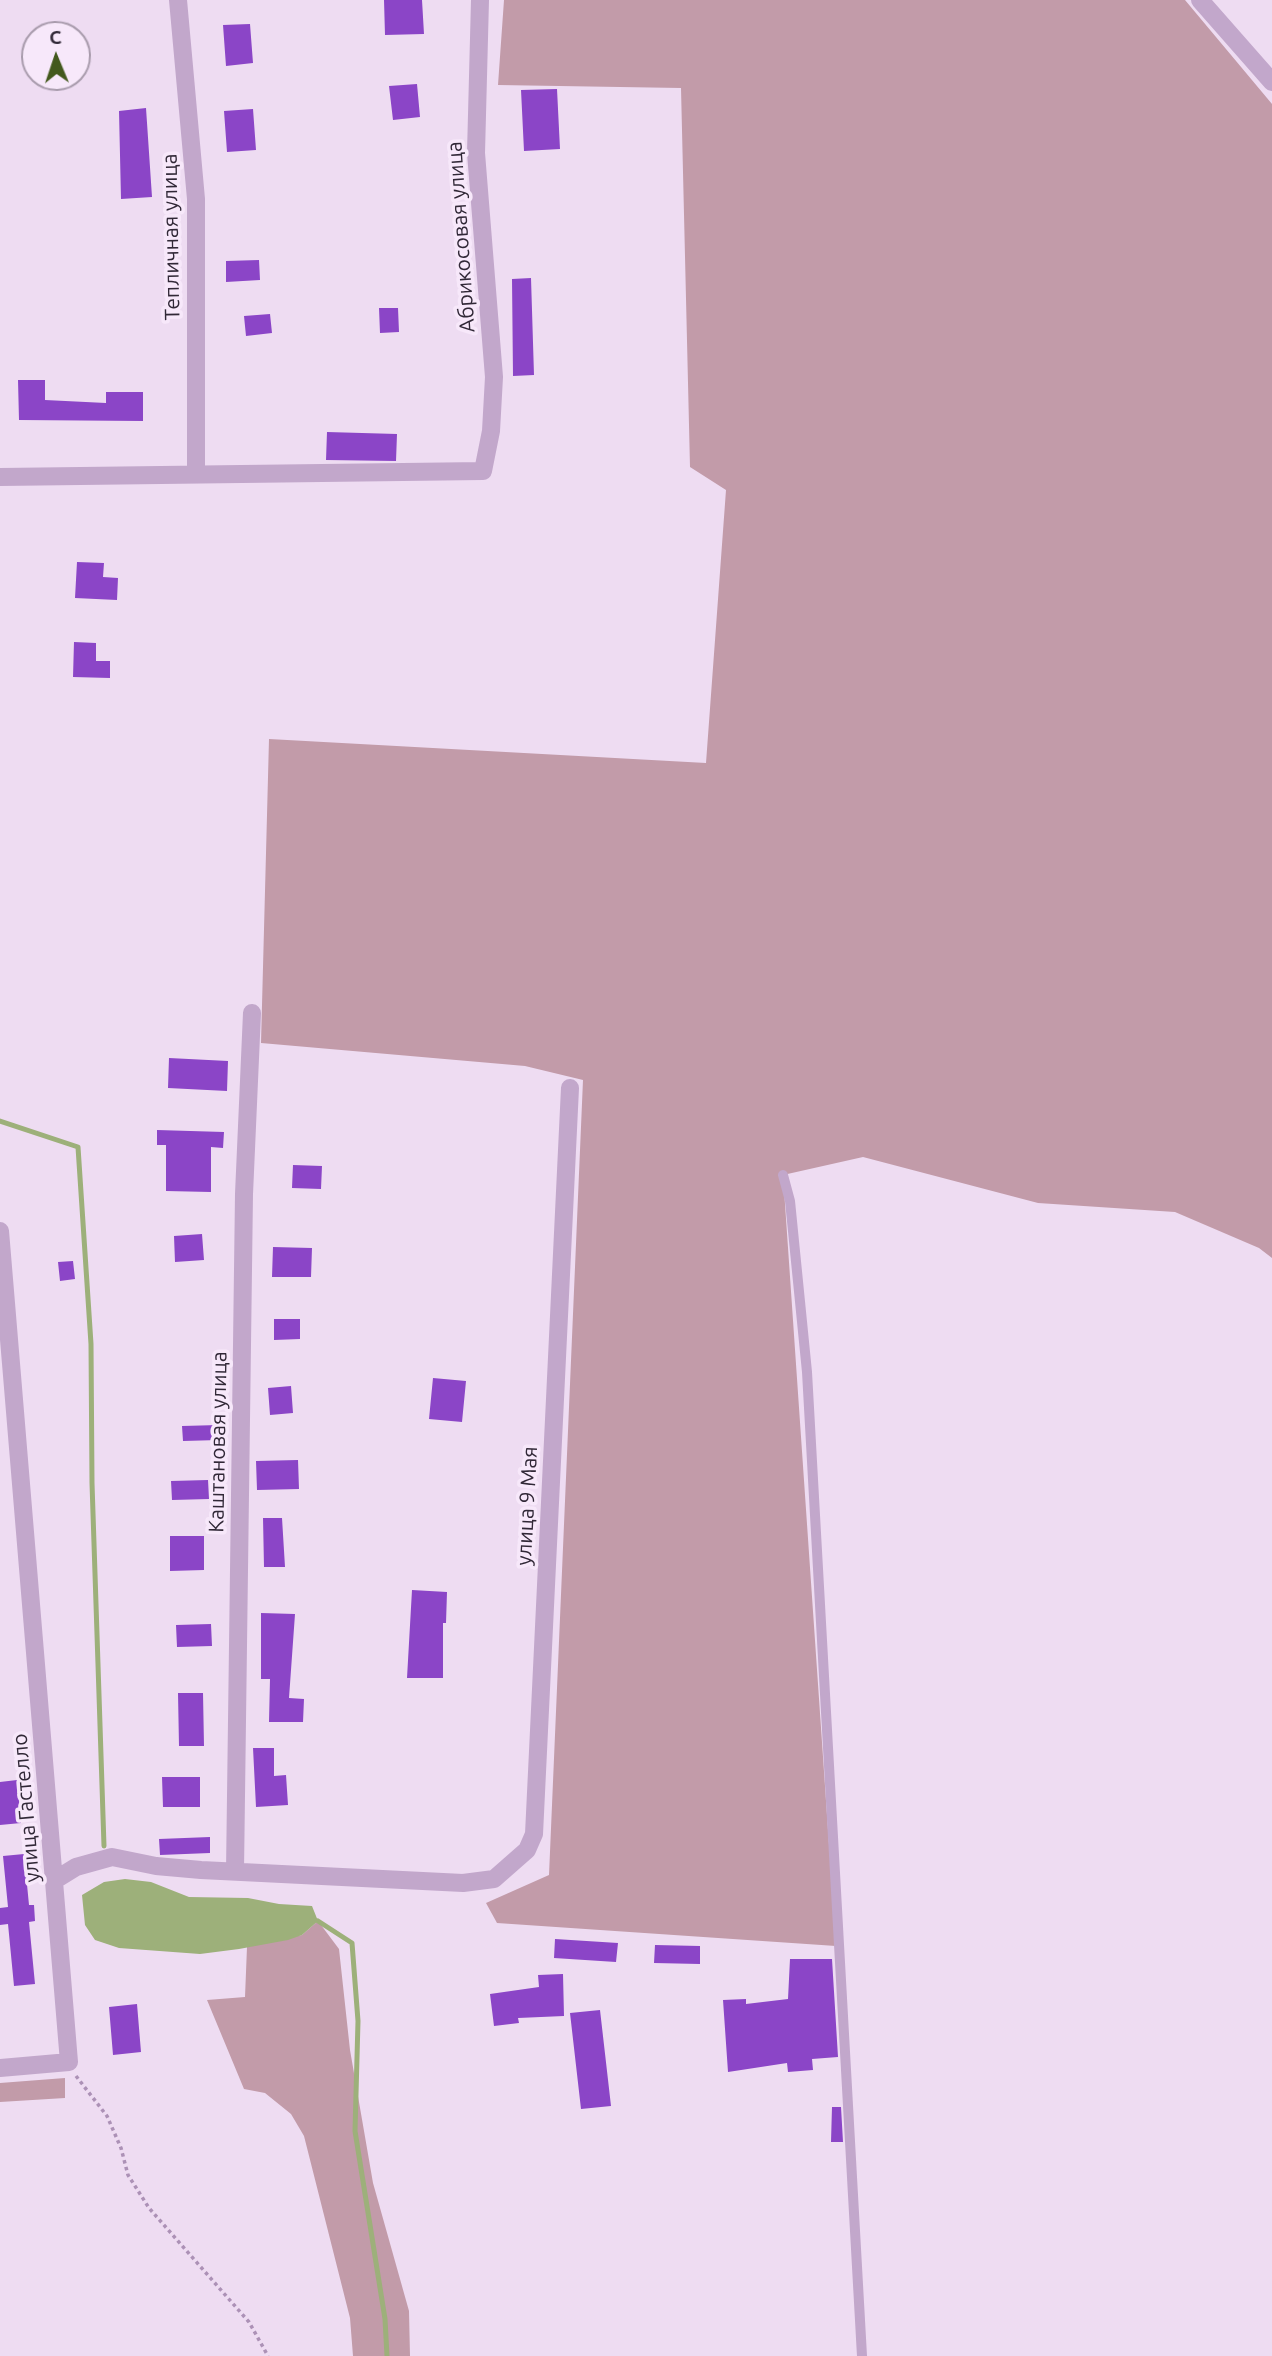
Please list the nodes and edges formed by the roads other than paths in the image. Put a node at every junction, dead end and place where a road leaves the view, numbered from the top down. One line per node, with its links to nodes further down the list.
1 (178, 0): 5 (street, Тепличная улица)
2 (480, 0): 5 (street, Абрикосовая улица)
3 (1200, 0): 4 (street)
4 (1272, 82)
5 (196, 474): 6 (street)
6 (0, 477)
7 (252, 1013): 11 (street, Каштановая улица)
8 (570, 1088): 11 (street, улица 9 Мая)
9 (783, 1175): 14 (lane)
10 (0, 1231): 12 (street, улица Гастелло)
11 (235, 1871): 12 (street, улица 9 Мая)
12 (55, 1880): 13 (street, улица Гастелло)
13 (0, 2068)
14 (862, 2356)

